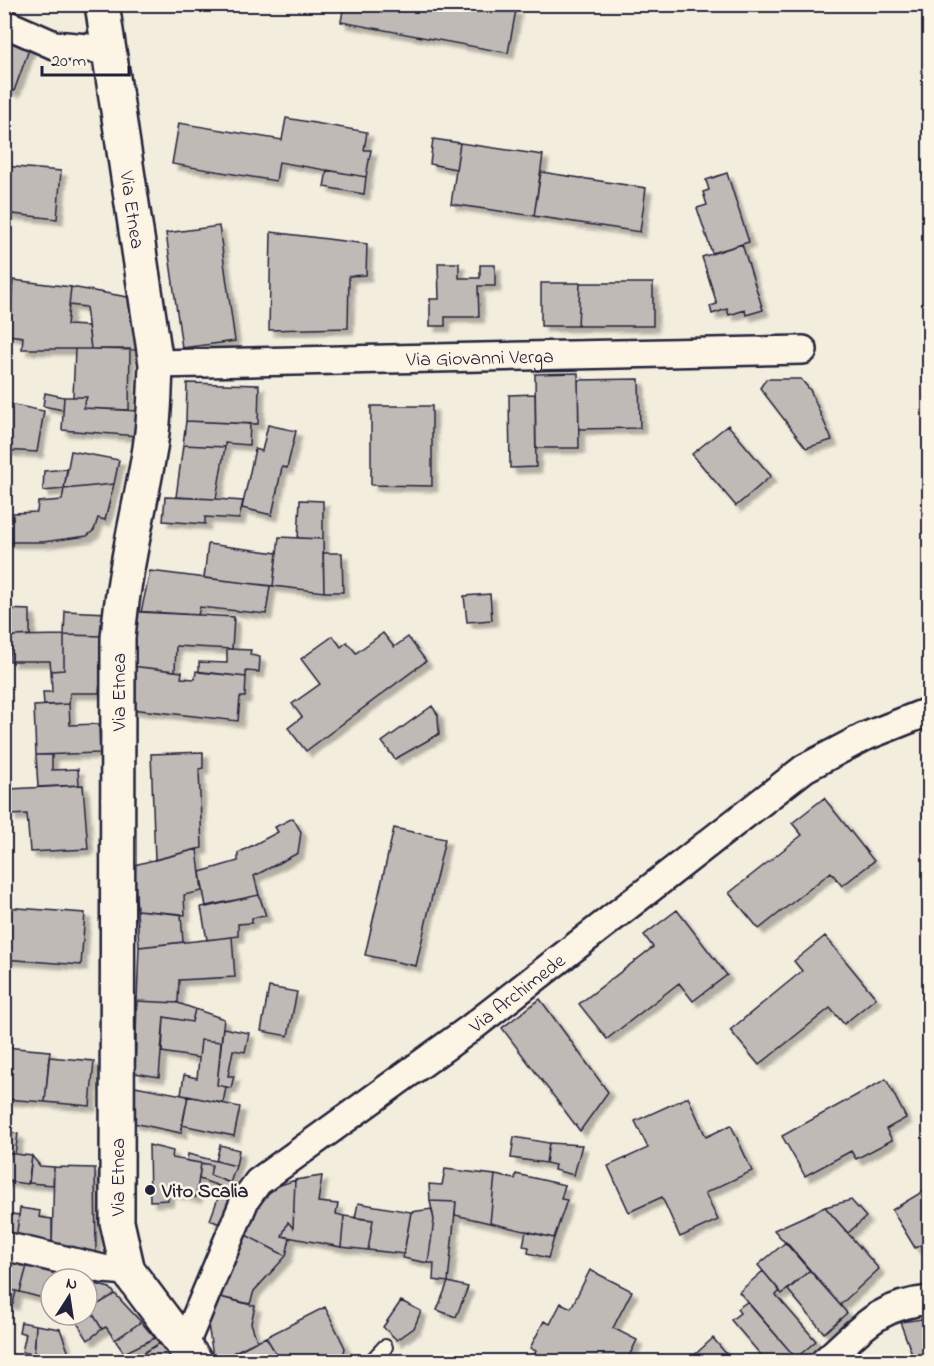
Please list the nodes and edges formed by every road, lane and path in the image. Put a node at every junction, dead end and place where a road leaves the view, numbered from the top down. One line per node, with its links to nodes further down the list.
1 (102, 4): 3 (main road, Via Etnea)
2 (4, 23): 3 (street)
3 (109, 50): 5 (main road, Via Etnea)
4 (803, 350): 5 (street, Via Giovanni Verga)
5 (156, 364): 8 (main road, Via Etnea)
6 (930, 711): 11 (street, Via Archimede)
7 (4, 1246): 8 (street)
8 (128, 1271): 11 (main road, Via Etnea)
9 (930, 1300): 13 (street)
10 (385, 1347): 12 (lane)
11 (190, 1354)
12 (371, 1362)
13 (824, 1362)

